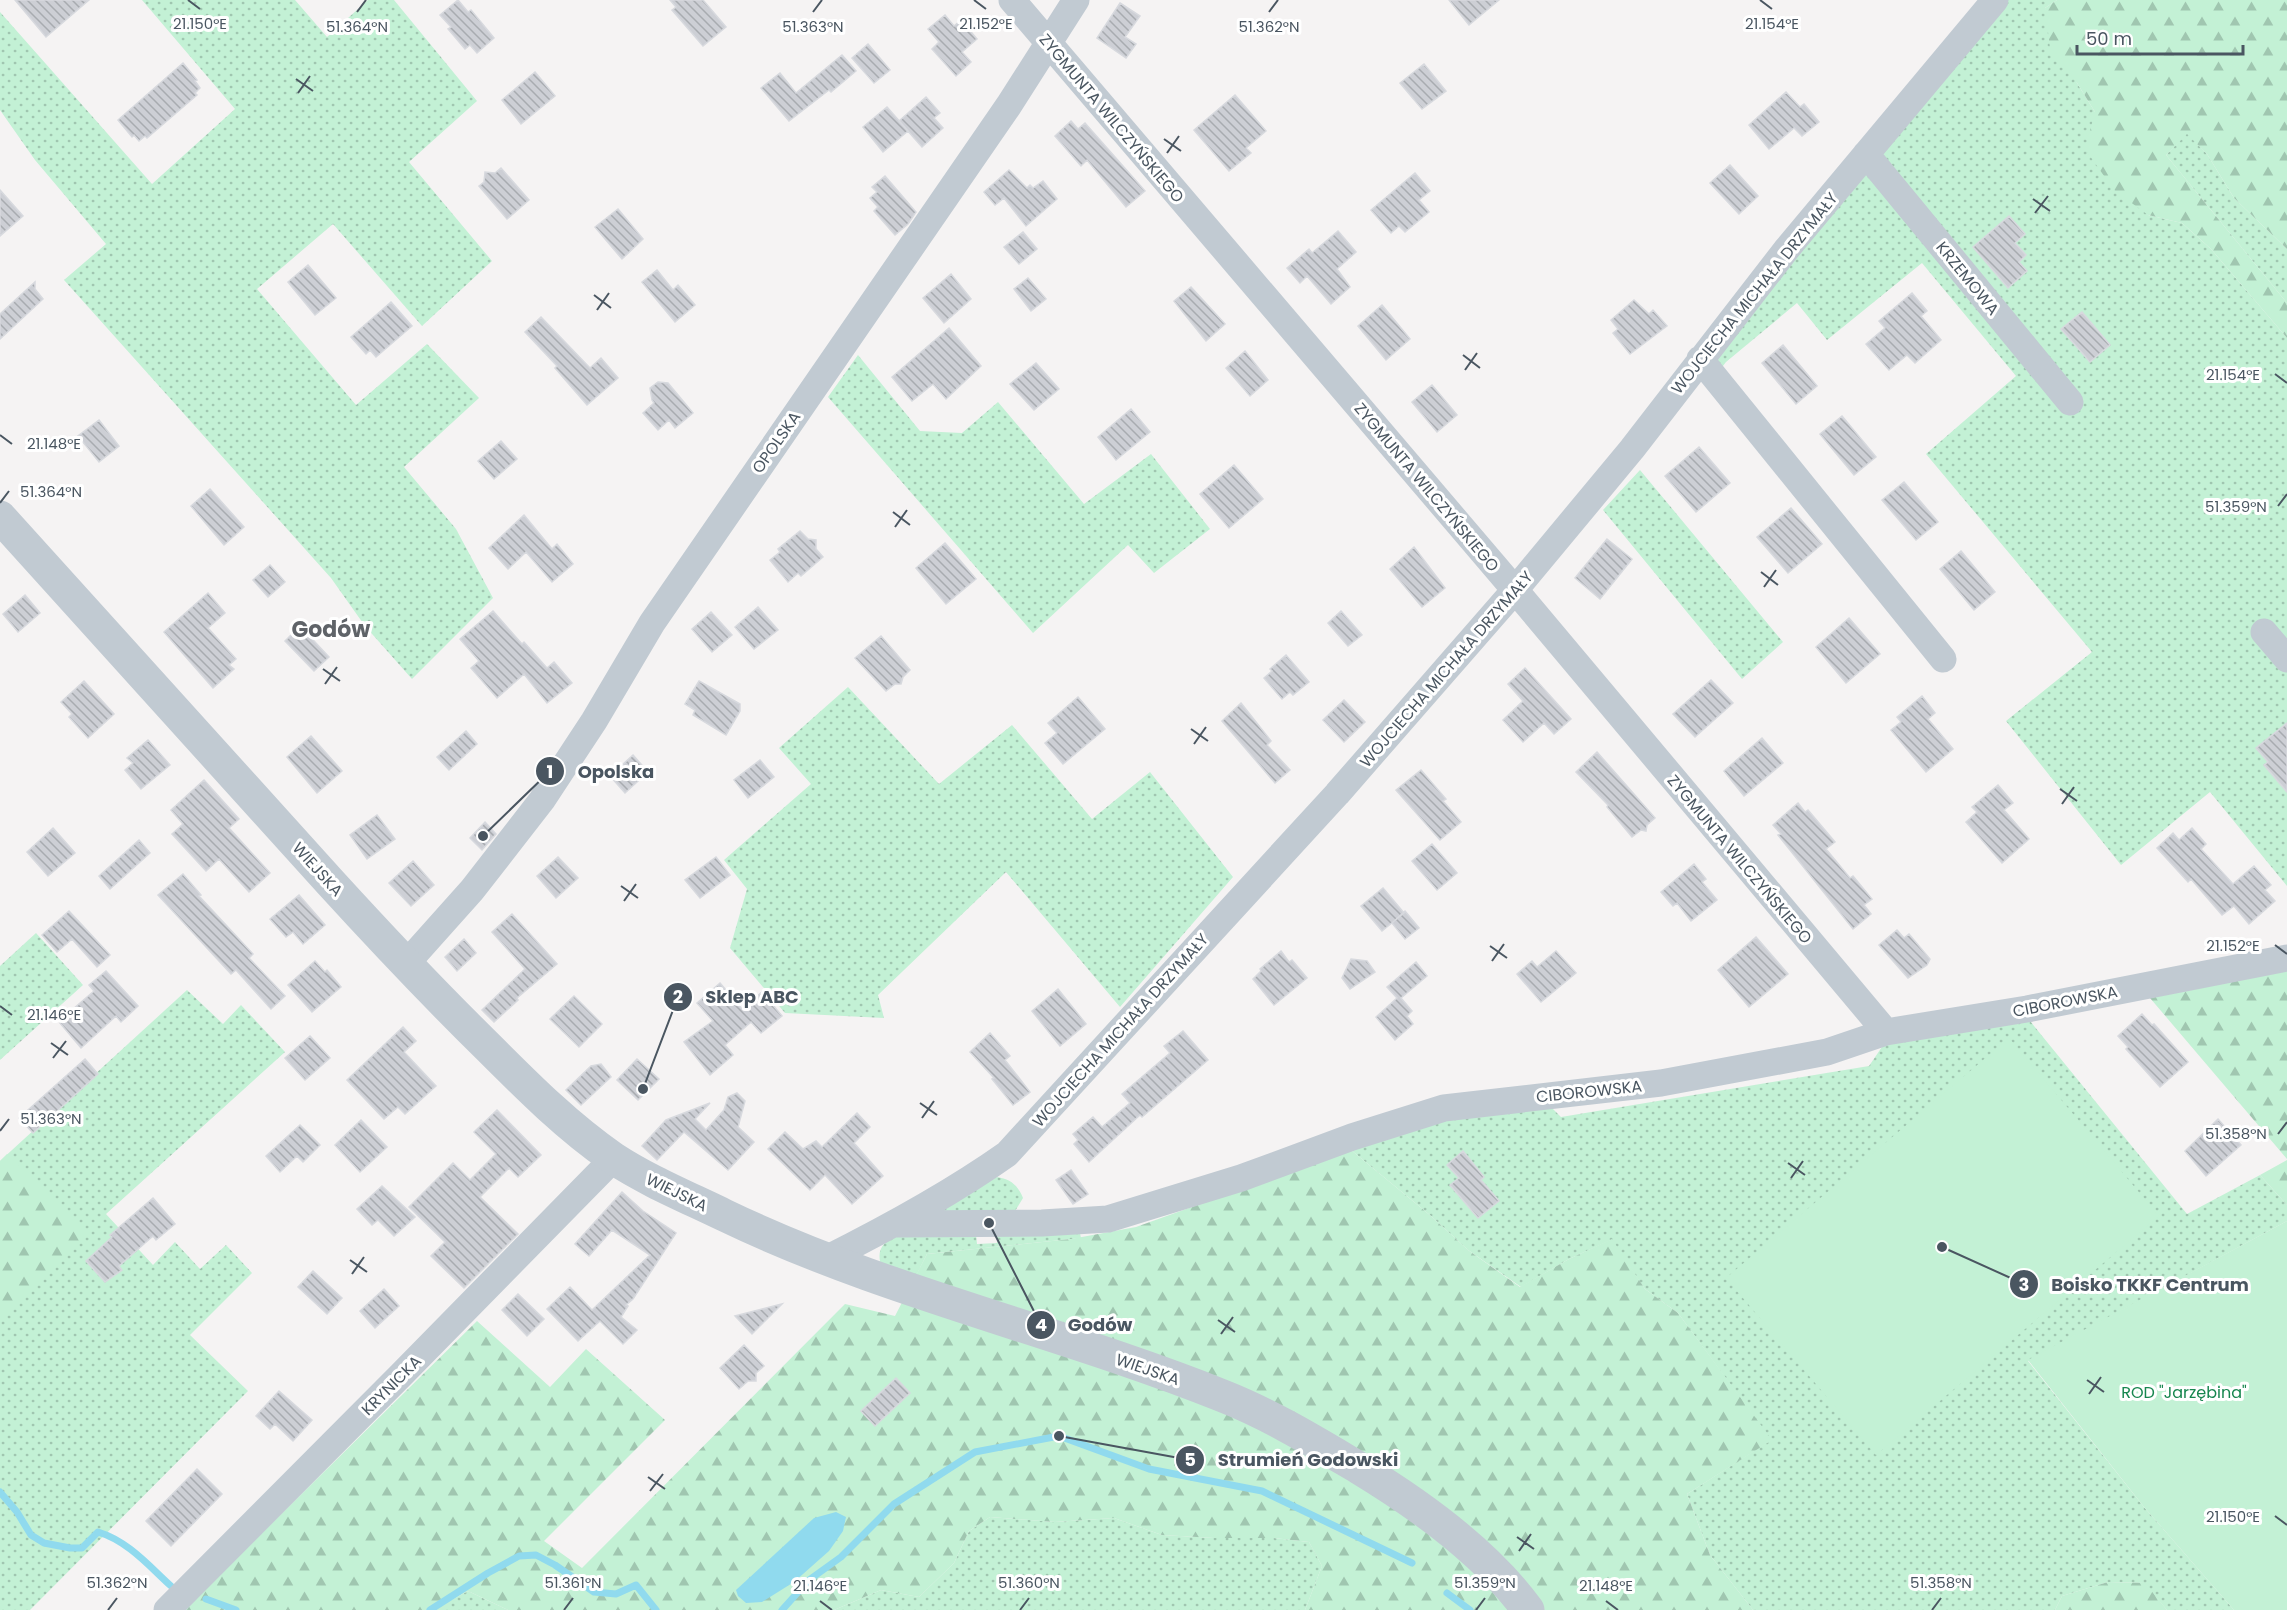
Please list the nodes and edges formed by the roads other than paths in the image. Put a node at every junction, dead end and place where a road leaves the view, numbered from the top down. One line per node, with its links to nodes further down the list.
1 (1012, 0): 4 (street, ZYGMUNTA WILCZYŃSKIEGO)
2 (1076, 0): 4 (street, OPOLSKA)
3 (1995, 0): 5 (street, WOJCIECHA MICHAŁA DRZYMAŁY)
4 (1049, 44): 9 (street, ZYGMUNTA WILCZYŃSKIEGO); 14 (street, OPOLSKA)
5 (1866, 154): 6 (street, WOJCIECHA MICHAŁA DRZYMAŁY); 7 (street, KRZEMOWA)
6 (1700, 358): 9 (street, WOJCIECHA MICHAŁA DRZYMAŁY); 11 (street)
7 (2070, 402)
8 (0, 517): 14 (street, WIEJSKA)
9 (1515, 590): 15 (street, ZYGMUNTA WILCZYŃSKIEGO); 17 (street, WOJCIECHA MICHAŁA DRZYMAŁY)
10 (2264, 632): 12 (street)
11 (1943, 658)
12 (2287, 659)
13 (2287, 958): 15 (street, CIBOROWSKA)
14 (405, 965): 16 (street, WIEJSKA)
15 (1886, 1032): 17 (street, CIBOROWSKA)
16 (614, 1158): 18 (street, WIEJSKA); 19 (street, KRYNICKA)
17 (896, 1224): 18 (street, WOJCIECHA MICHAŁA DRZYMAŁY)
18 (824, 1260): 20 (street, WIEJSKA)
19 (167, 1610)
20 (1528, 1610)

